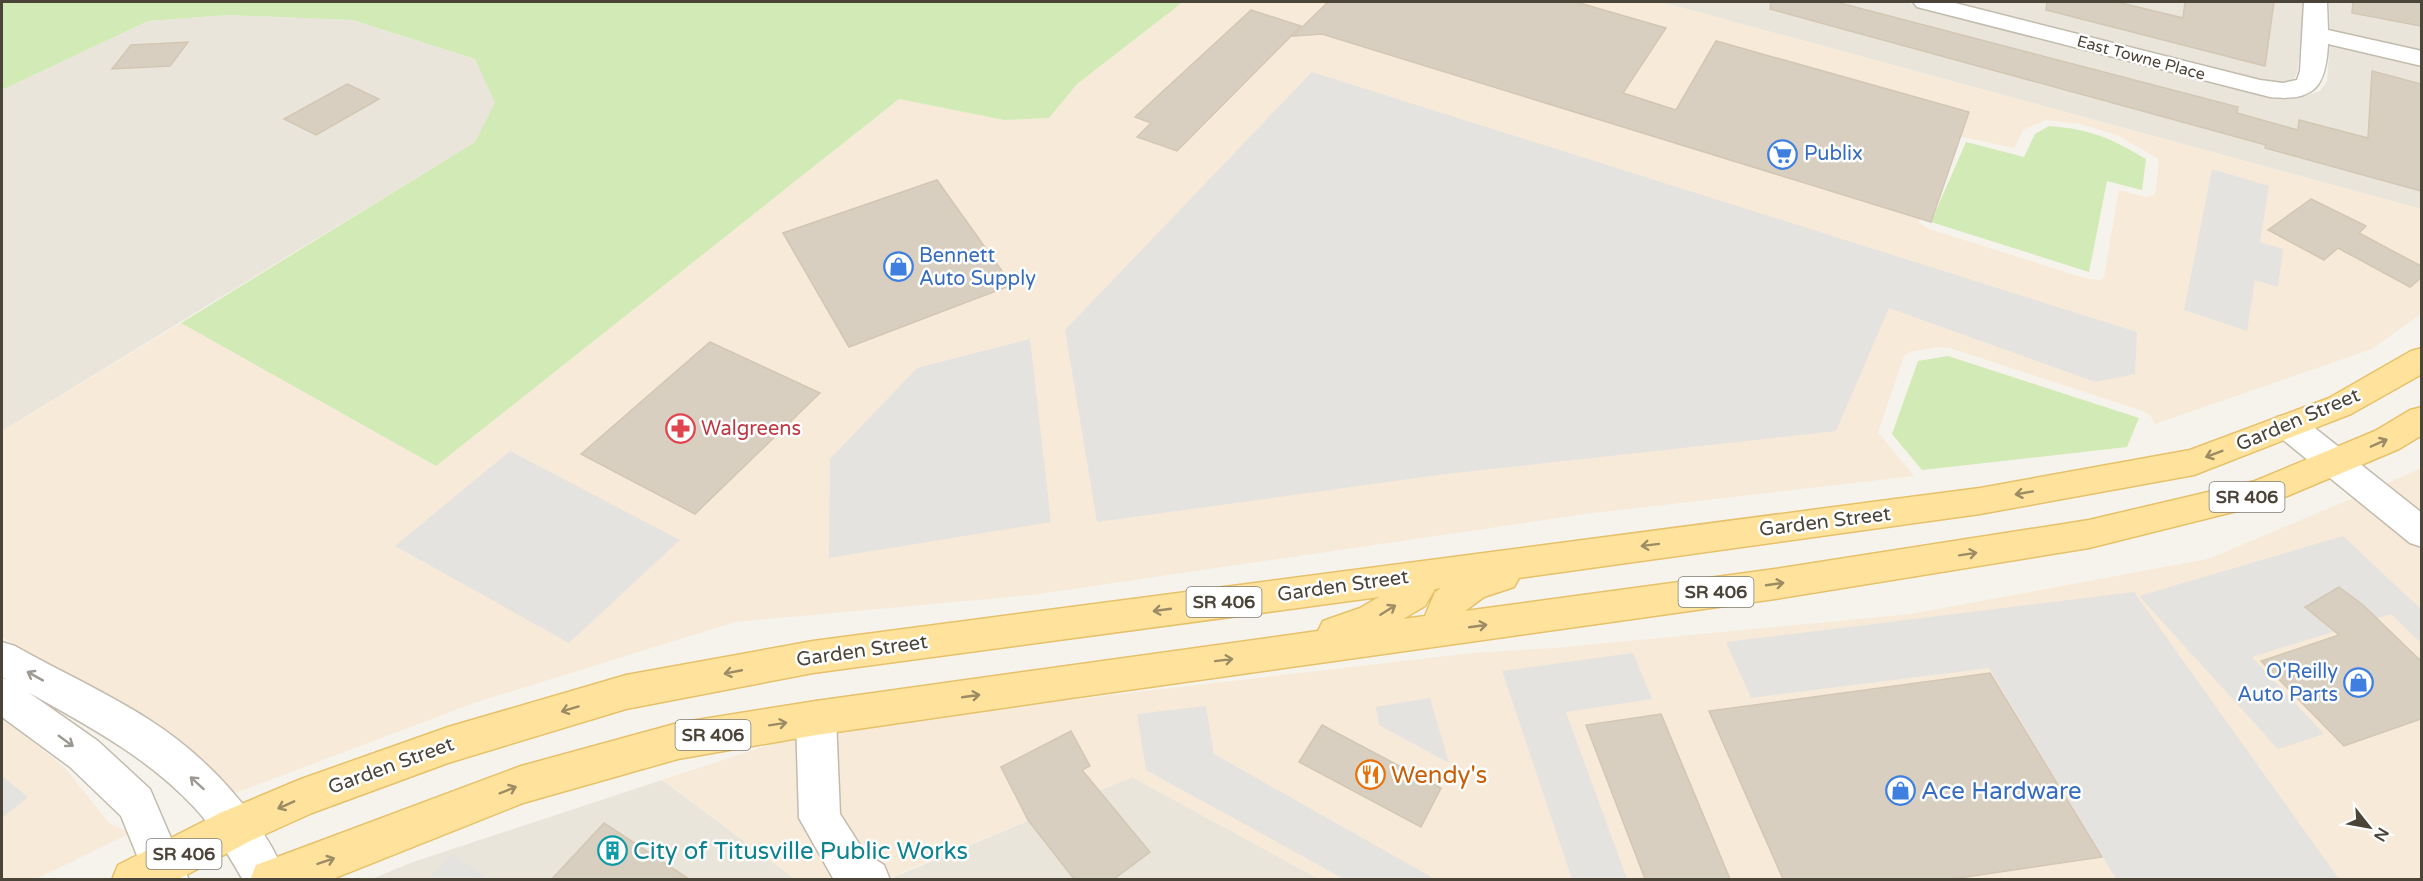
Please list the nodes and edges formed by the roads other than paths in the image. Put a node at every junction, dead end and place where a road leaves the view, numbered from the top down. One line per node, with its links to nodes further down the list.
1 (1925, 2): 3 (street, East Towne Place)
2 (2316, 2): 3 (street)
3 (2316, 34): 4 (street)
4 (2421, 59)
5 (2421, 359): 7 (main road, Garden Street / SR 406)
6 (2421, 419): 8 (main road, SR 406, one-way to 6)
7 (2289, 426): 8 (street); 10 (main road, Garden Street / SR 406, one-way to 10)
8 (2334, 462): 9 (street); 12 (main road, SR 406, one-way to 8)
9 (2421, 533)
10 (1574, 555): 11 (main road, Garden Street / SR 406); 12 (main road)
11 (1425, 575): 13 (main road, one-way to 11); 17 (main road, Garden Street / SR 406, one-way to 17)
12 (1438, 631): 13 (main road, SR 406)
13 (1275, 654): 16 (main road, SR 406, one-way to 13)
14 (2, 658): 17 (street, one-way to 14)
15 (2, 695): 18 (street, one-way to 18)
16 (816, 718): 19 (main road, SR 406, one-way to 16); 20 (street)
17 (235, 827): 18 (main road, Garden Street / SR 406); 19 (street)
18 (155, 874)
19 (269, 879)
20 (869, 879)

